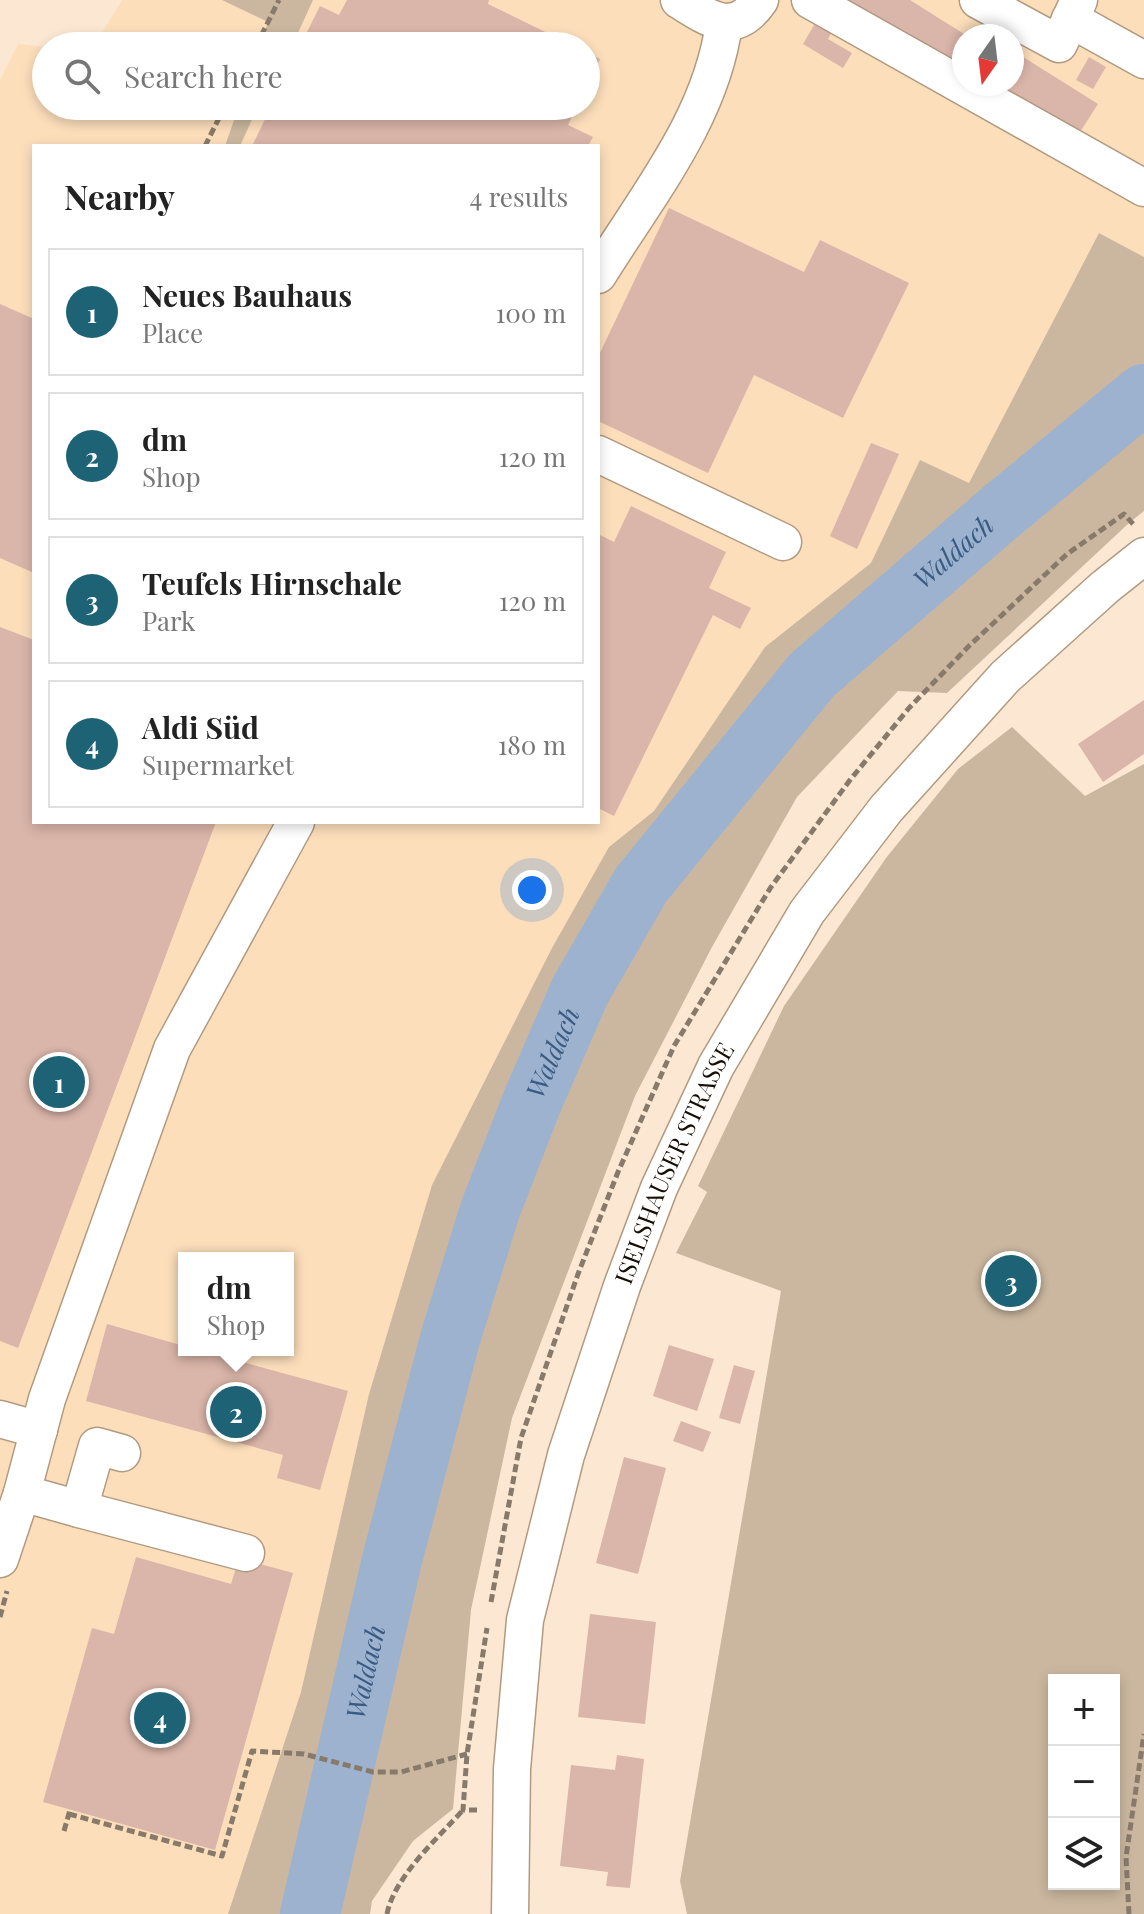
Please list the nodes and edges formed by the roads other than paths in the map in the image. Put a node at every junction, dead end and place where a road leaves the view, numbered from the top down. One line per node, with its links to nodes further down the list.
1 (679, 0): 6 (street)
2 (760, 0): 6 (street)
3 (810, 0): 8 (street)
4 (978, 0): 5 (street)
5 (1075, 10): 7 (street)
6 (728, 48): 9 (street)
7 (1144, 60)
8 (1144, 188)
9 (600, 272)
10 (600, 455): 11 (street)
11 (783, 542)
12 (1144, 556): 21 (street, ISELSHAUSER STRASSE)
13 (295, 824): 15 (street)
14 (0, 1419): 15 (street)
15 (39, 1430): 17 (street)
16 (122, 1453): 18 (street)
17 (22, 1493): 18 (street); 20 (street)
18 (79, 1509): 19 (street)
19 (246, 1553)
20 (0, 1559)
21 (510, 1914)

